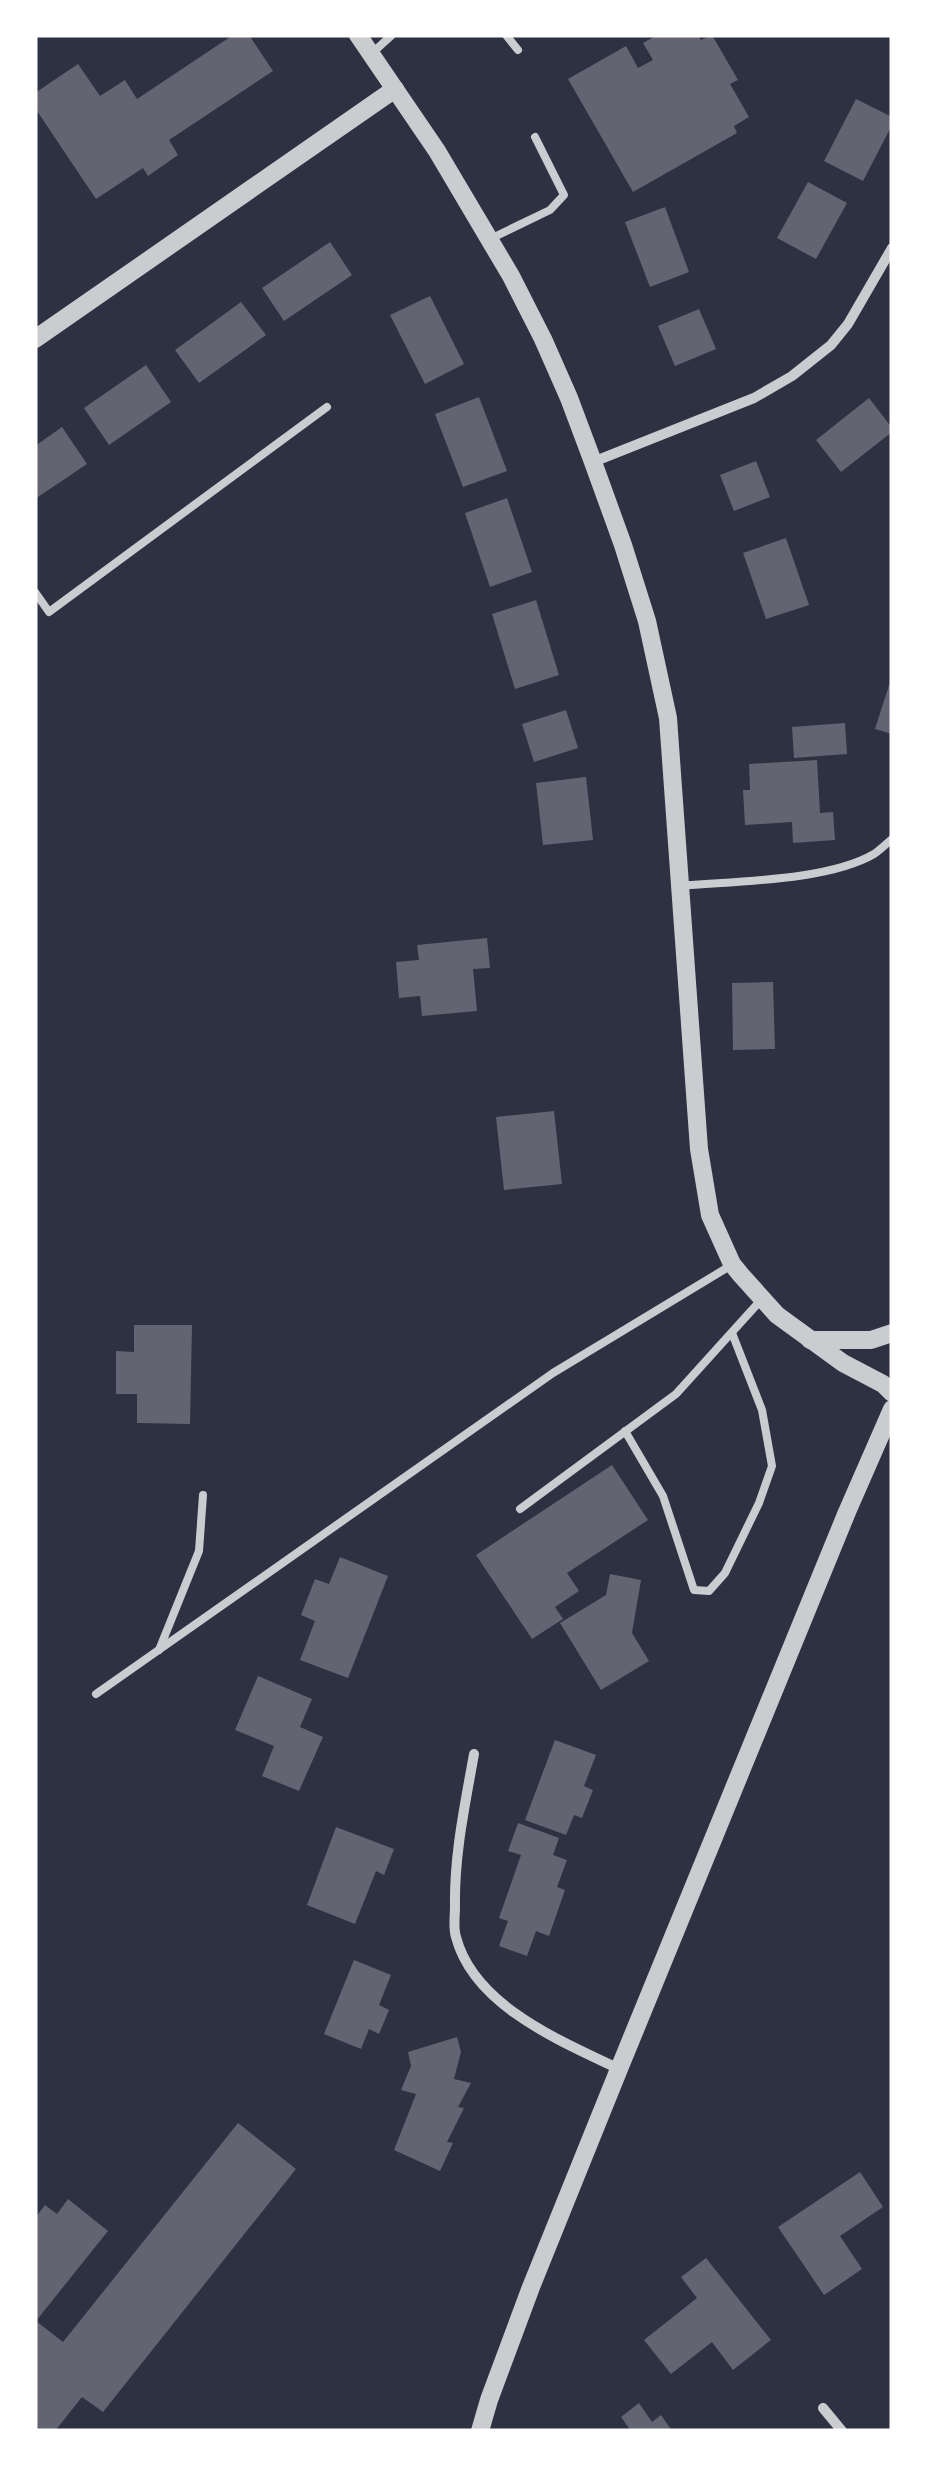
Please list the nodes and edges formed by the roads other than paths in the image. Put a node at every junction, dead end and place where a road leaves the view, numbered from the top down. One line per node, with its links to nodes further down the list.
1 (358, 35): 5 (street)
2 (392, 35): 5 (lane)
3 (506, 35): 4 (lane)
4 (518, 50)
5 (371, 54): 6 (street)
6 (394, 89): 8 (street); 10 (street)
7 (535, 136): 8 (lane)
8 (490, 239): 12 (street)
9 (892, 248): 12 (street)
10 (35, 339)
11 (327, 407): 13 (lane)
12 (593, 462): 15 (street)
13 (35, 592)
14 (892, 839): 15 (lane)
15 (681, 886): 16 (street)
16 (732, 1264): 17 (street); 26 (lane)
17 (761, 1300): 18 (lane); 20 (street)
18 (732, 1334): 23 (lane); 23 (lane)
19 (892, 1334): 20 (street)
20 (810, 1340): 21 (street)
21 (892, 1393)
22 (892, 1409): 29 (street)
23 (625, 1431): 25 (lane)
24 (202, 1496): 26 (lane)
25 (520, 1509)
26 (159, 1650): 27 (lane)
27 (96, 1694)
28 (474, 1754): 29 (street)
29 (620, 2069): 31 (street)
30 (824, 2408): 32 (street)
31 (480, 2431)
32 (842, 2431)

